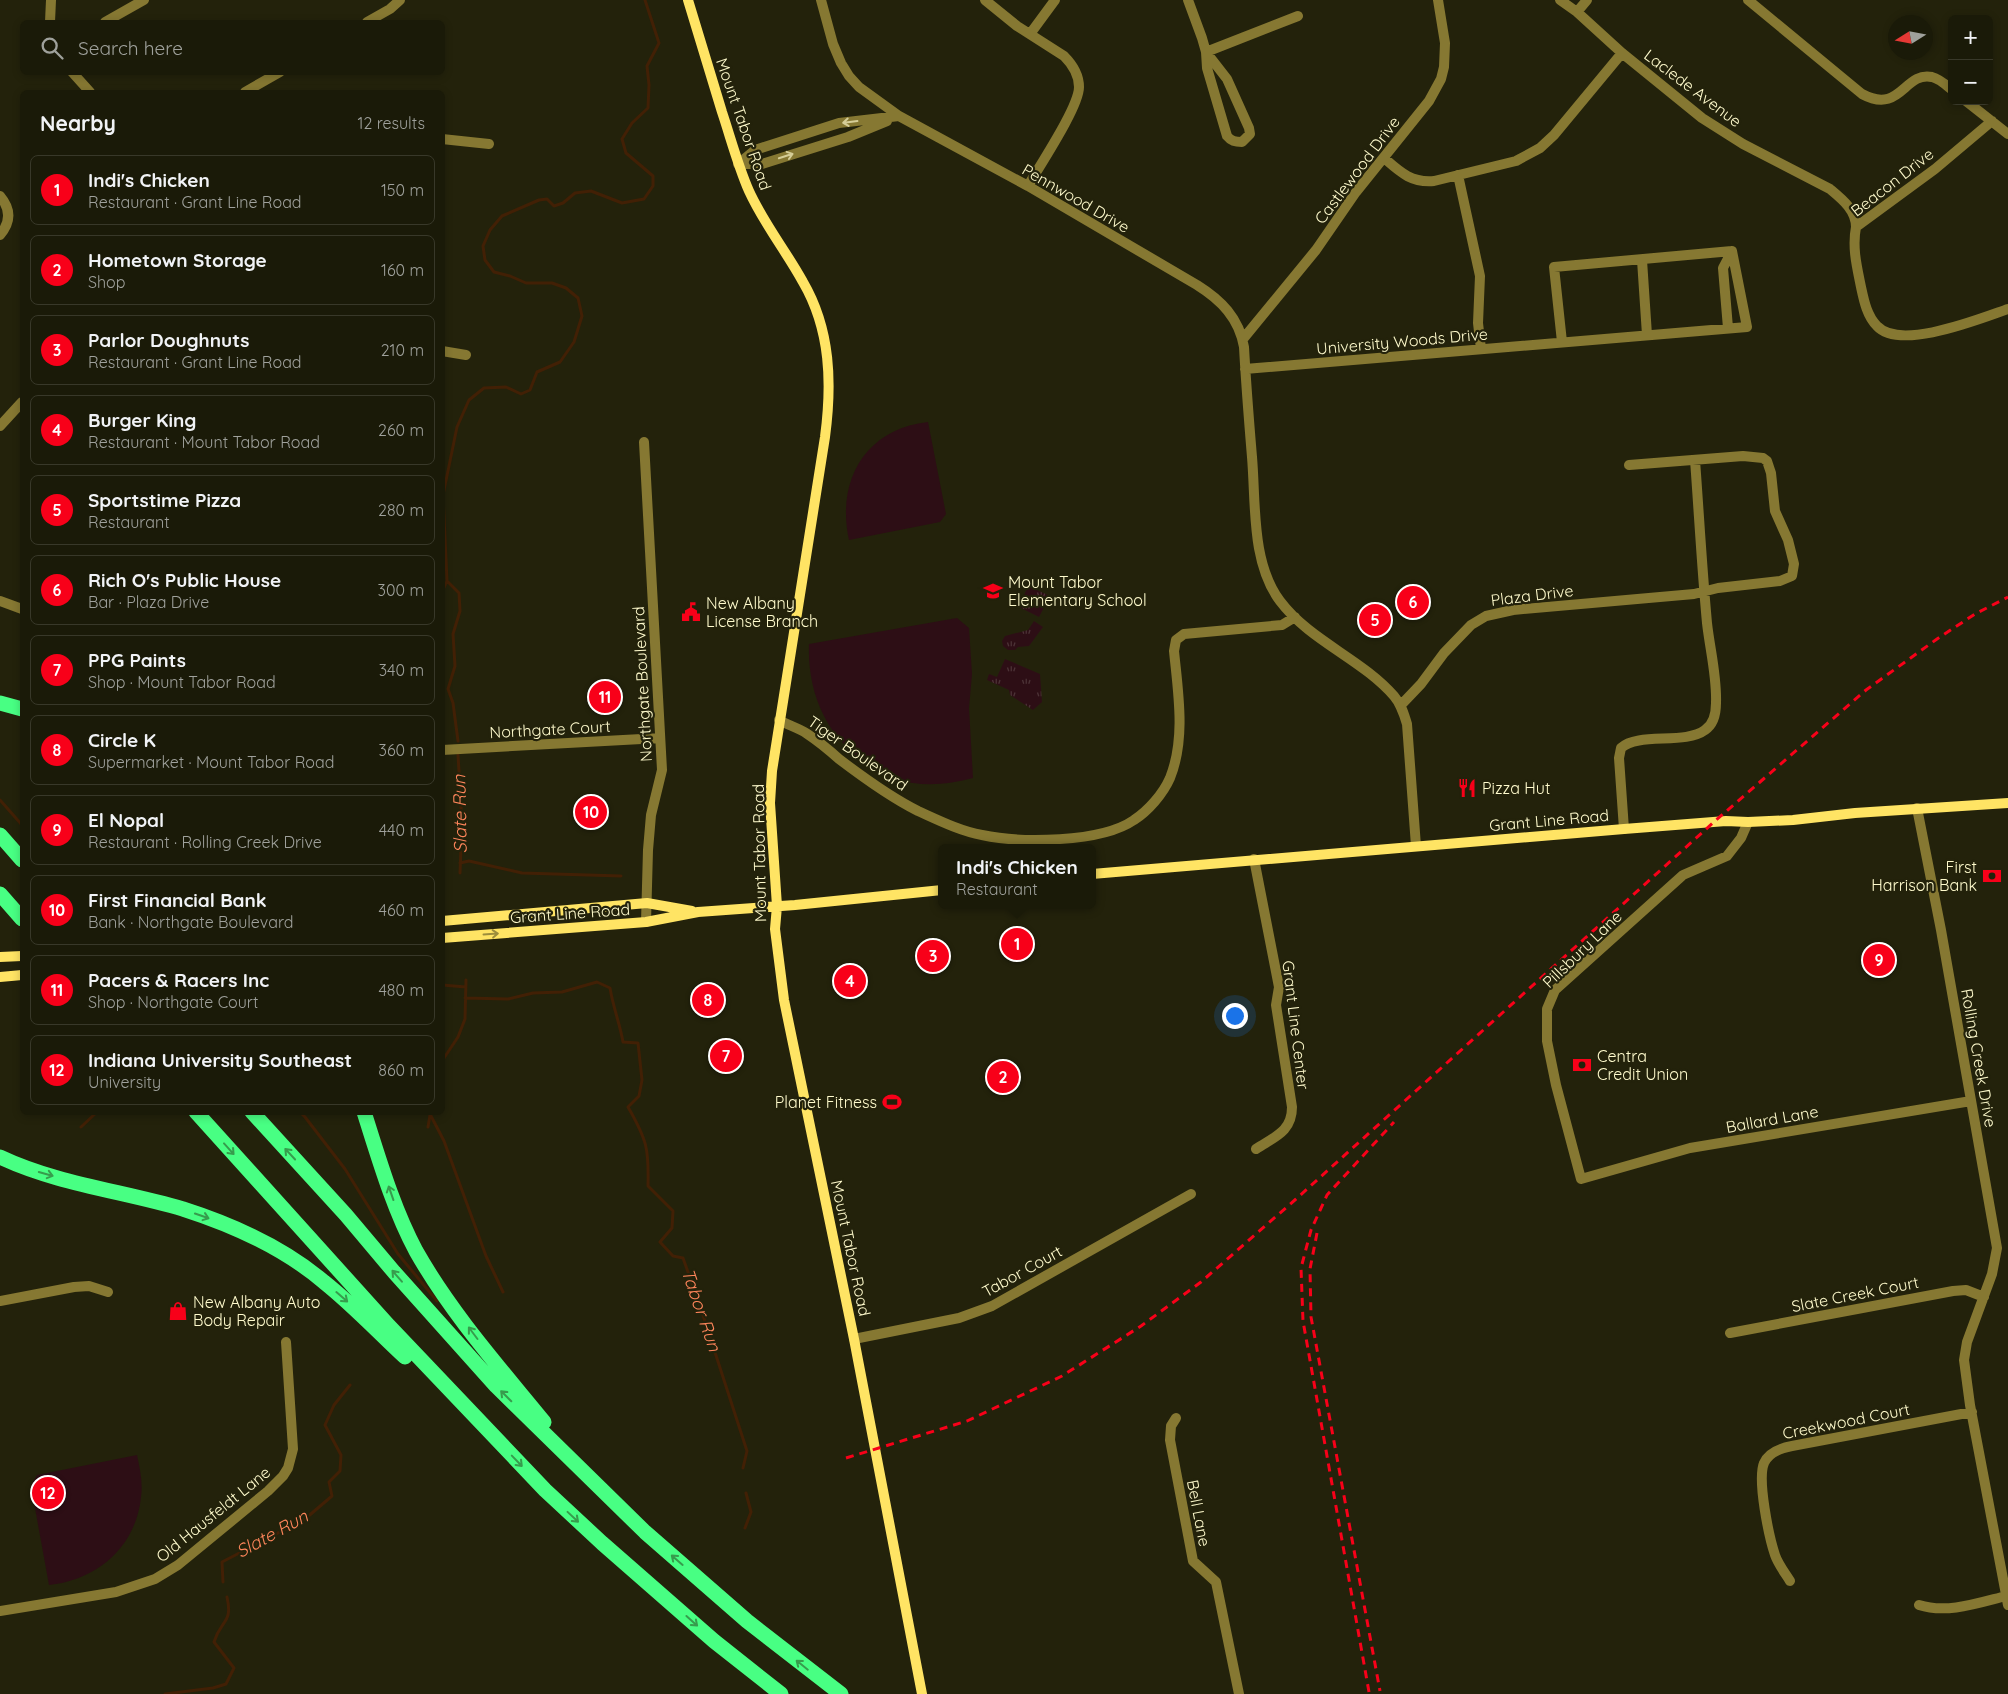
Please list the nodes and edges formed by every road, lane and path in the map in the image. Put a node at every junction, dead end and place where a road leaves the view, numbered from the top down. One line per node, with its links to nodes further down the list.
1 (51, 0): 15 (street)
2 (144, 0): 16 (street)
3 (400, 0): 17 (street)
4 (688, 0): 33 (street, Mount Tabor Road)
5 (821, 0): 27 (street, Pennwood Drive)
6 (984, 0): 18 (street)
7 (1055, 0): 18 (street)
8 (1188, 0): 19 (street)
9 (1438, 0): 32 (street, Castlewood Drive)
10 (1560, 0): 13 (street, Laclede Avenue)
11 (1587, 0): 13 (street)
12 (1748, 0): 23 (street)
13 (1577, 12): 20 (street, Laclede Avenue)
14 (1298, 16): 19 (street)
15 (50, 20)
16 (108, 20)
17 (371, 20)
18 (1030, 34): 35 (street)
19 (1206, 52): 19 (street)
20 (1622, 53): 34 (street); 37 (street, Laclede Avenue)
21 (75, 75): 24 (street)
22 (275, 75): 25 (street)
23 (1948, 87)
24 (88, 90)
25 (248, 90)
26 (1971, 105): 28 (street)
27 (899, 116): 33 (street, one-way to 27); 33 (street, one-way to 33); 35 (street, Pennwood Drive)
28 (1992, 121): 29 (street); 37 (street, Beacon Drive)
29 (2008, 134)
30 (445, 139): 31 (street)
31 (489, 144)
32 (1384, 158): 34 (street); 44 (street, Castlewood Drive)
33 (738, 164): 62 (street, Mount Tabor Road)
34 (1458, 175): 46 (street)
35 (1028, 186): 44 (street, Pennwood Drive)
36 (0, 196): 38 (street)
37 (1856, 227): 41 (street, Beacon Drive)
38 (0, 235)
39 (1732, 251): 40 (street); 42 (street); 42 (street, University Woods Drive)
40 (1642, 260): 43 (street); 45 (street)
41 (2008, 309)
42 (1728, 328): 43 (street, University Woods Drive)
43 (1647, 335): 45 (street, University Woods Drive)
44 (1243, 339): 49 (street, Pennwood Drive)
45 (1562, 342): 46 (street, University Woods Drive)
46 (1481, 349): 49 (street, University Woods Drive)
47 (445, 352): 48 (street)
48 (466, 355)
49 (1245, 369): 58 (street, Pennwood Drive)
50 (20, 404): 51 (street)
51 (0, 426)
52 (644, 442): 63 (street, Northgate Boulevard)
53 (1695, 460): 54 (street, Plaza Drive); 55 (street); 55 (street, Plaza Drive)
54 (1629, 465)
55 (1705, 592): 60 (street, Plaza Drive); 68 (street)
56 (0, 601): 57 (street)
57 (20, 606)
58 (1294, 617): 60 (street); 62 (street, Tiger Boulevard)
59 (0, 703): 61 (highway)
60 (1400, 705): 70 (street)
61 (20, 708)
62 (779, 720): 77 (street, Mount Tabor Road)
63 (660, 738): 64 (street, Northgate Court); 76 (street, Northgate Boulevard)
64 (445, 750)
65 (2008, 802): 66 (street, Grant Line Road)
66 (1917, 808): 67 (street, Grant Line Road); 87 (street, Rolling Creek Drive)
67 (1748, 822): 68 (street, Grant Line Road); 93 (street, Pillsbury Lane)
68 (1624, 829): 70 (street, Grant Line Road)
69 (0, 834): 71 (highway)
70 (1416, 846): 72 (street, Grant Line Road)
71 (20, 858)
72 (1254, 859): 73 (street, Grant Line Road); 91 (street, Grant Line Center)
73 (1096, 874)
74 (938, 890): 77 (street, Grant Line Road)
75 (0, 894): 79 (highway)
76 (647, 903): 78 (street, Grant Line Road); 80 (street, Grant Line Road); 81 (street, Northgate Boulevard)
77 (777, 906): 78 (street, Grant Line Road); 99 (street, Mount Tabor Road)
78 (698, 912): 81 (street, Grant Line Road)
79 (20, 917)
80 (445, 921)
81 (646, 922): 82 (street, Grant Line Road, one-way to 81)
82 (445, 938)
83 (20, 956): 84 (street)
84 (0, 957)
85 (20, 975): 86 (street)
86 (4, 977)
87 (1971, 1101): 93 (street, Ballard Lane); 96 (street, Rolling Creek Drive)
88 (199, 1115): 103 (highway, one-way to 103)
89 (255, 1115): 104 (highway, one-way to 89)
90 (365, 1115): 104 (highway, one-way to 90)
91 (1256, 1149)
92 (0, 1157): 103 (highway, one-way to 103)
93 (1581, 1178)
94 (1190, 1194): 99 (street, Tabor Court)
95 (108, 1292): 97 (street)
96 (1984, 1297): 98 (street, Slate Creek Court); 101 (street, Rolling Creek Drive)
97 (0, 1301)
98 (1730, 1333)
99 (854, 1339): 111 (street, Mount Tabor Road)
100 (286, 1342): 108 (street, Old Hausfeldt Lane)
101 (1972, 1412): 105 (street, Creekwood Court); 106 (street, Rolling Creek Drive)
102 (1176, 1418): 112 (street, Bell Lane)
103 (493, 1437): 109 (highway, one-way to 109)
104 (591, 1480): 110 (highway, one-way to 104)
105 (1790, 1581)
106 (2007, 1601): 107 (street)
107 (1919, 1605)
108 (0, 1611)
109 (781, 1694)
110 (840, 1694)
111 (922, 1694)
112 (1239, 1694)

